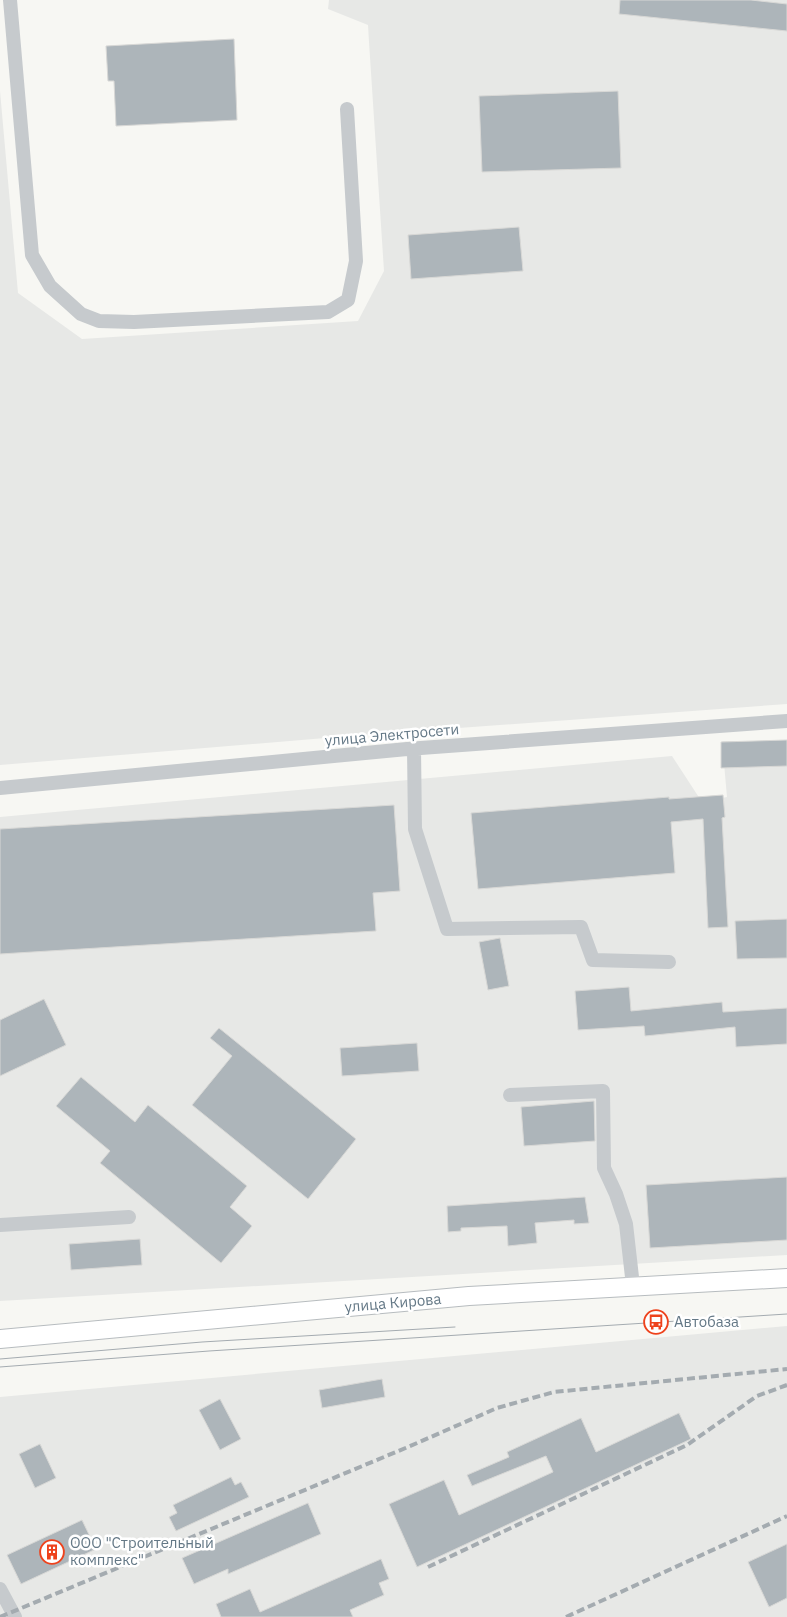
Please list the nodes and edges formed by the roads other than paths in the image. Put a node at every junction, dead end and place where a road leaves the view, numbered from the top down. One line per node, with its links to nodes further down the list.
1 (10, 0): 2 (street)
2 (347, 109)
3 (787, 721): 4 (street, улица Электросети)
4 (414, 748): 5 (street, улица Электросети); 6 (street)
5 (0, 788)
6 (668, 962)
7 (510, 1095): 11 (street)
8 (129, 1217): 9 (street)
9 (0, 1225)
10 (787, 1278): 11 (main road, улица Кирова)
11 (633, 1286): 12 (main road, улица Кирова)
12 (0, 1339)
13 (0, 1589): 14 (street)
14 (14, 1617)

